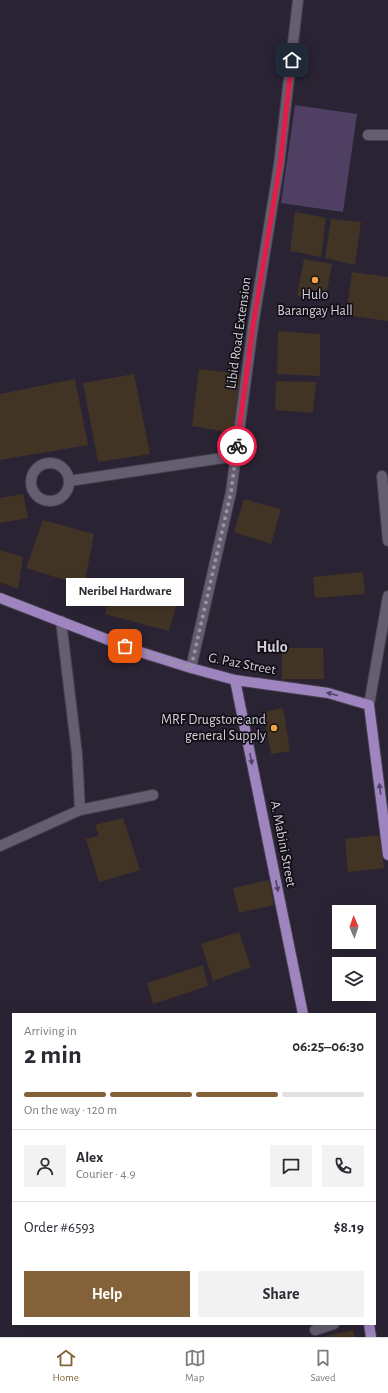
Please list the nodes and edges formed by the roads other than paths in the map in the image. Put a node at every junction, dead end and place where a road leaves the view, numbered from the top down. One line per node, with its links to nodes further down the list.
1 (298, 0): 4 (street, Libid Road Extension)
2 (368, 135): 3 (street)
3 (388, 135)
4 (236, 456): 6 (street); 11 (street, Libid Road Extension)
5 (382, 476): 7 (street)
6 (69, 481)
7 (388, 540)
8 (388, 596): 13 (street)
9 (0, 598): 10 (main road, G. Paz Street)
10 (61, 621): 11 (main road, G. Paz Street); 15 (street)
11 (191, 668): 12 (main road, G. Paz Street)
12 (235, 680): 13 (main road, G. Paz Street, one-way to 12); 18 (main road, A. Mabini Street, one-way to 18)
13 (369, 705): 17 (main road, one-way to 13)
14 (153, 795): 15 (street)
15 (80, 810): 16 (street)
16 (0, 846)
17 (388, 855)
18 (303, 1013)
19 (331, 1325): 21 (street)
20 (369, 1325): 22 (main road)
21 (315, 1330)
22 (371, 1337)

